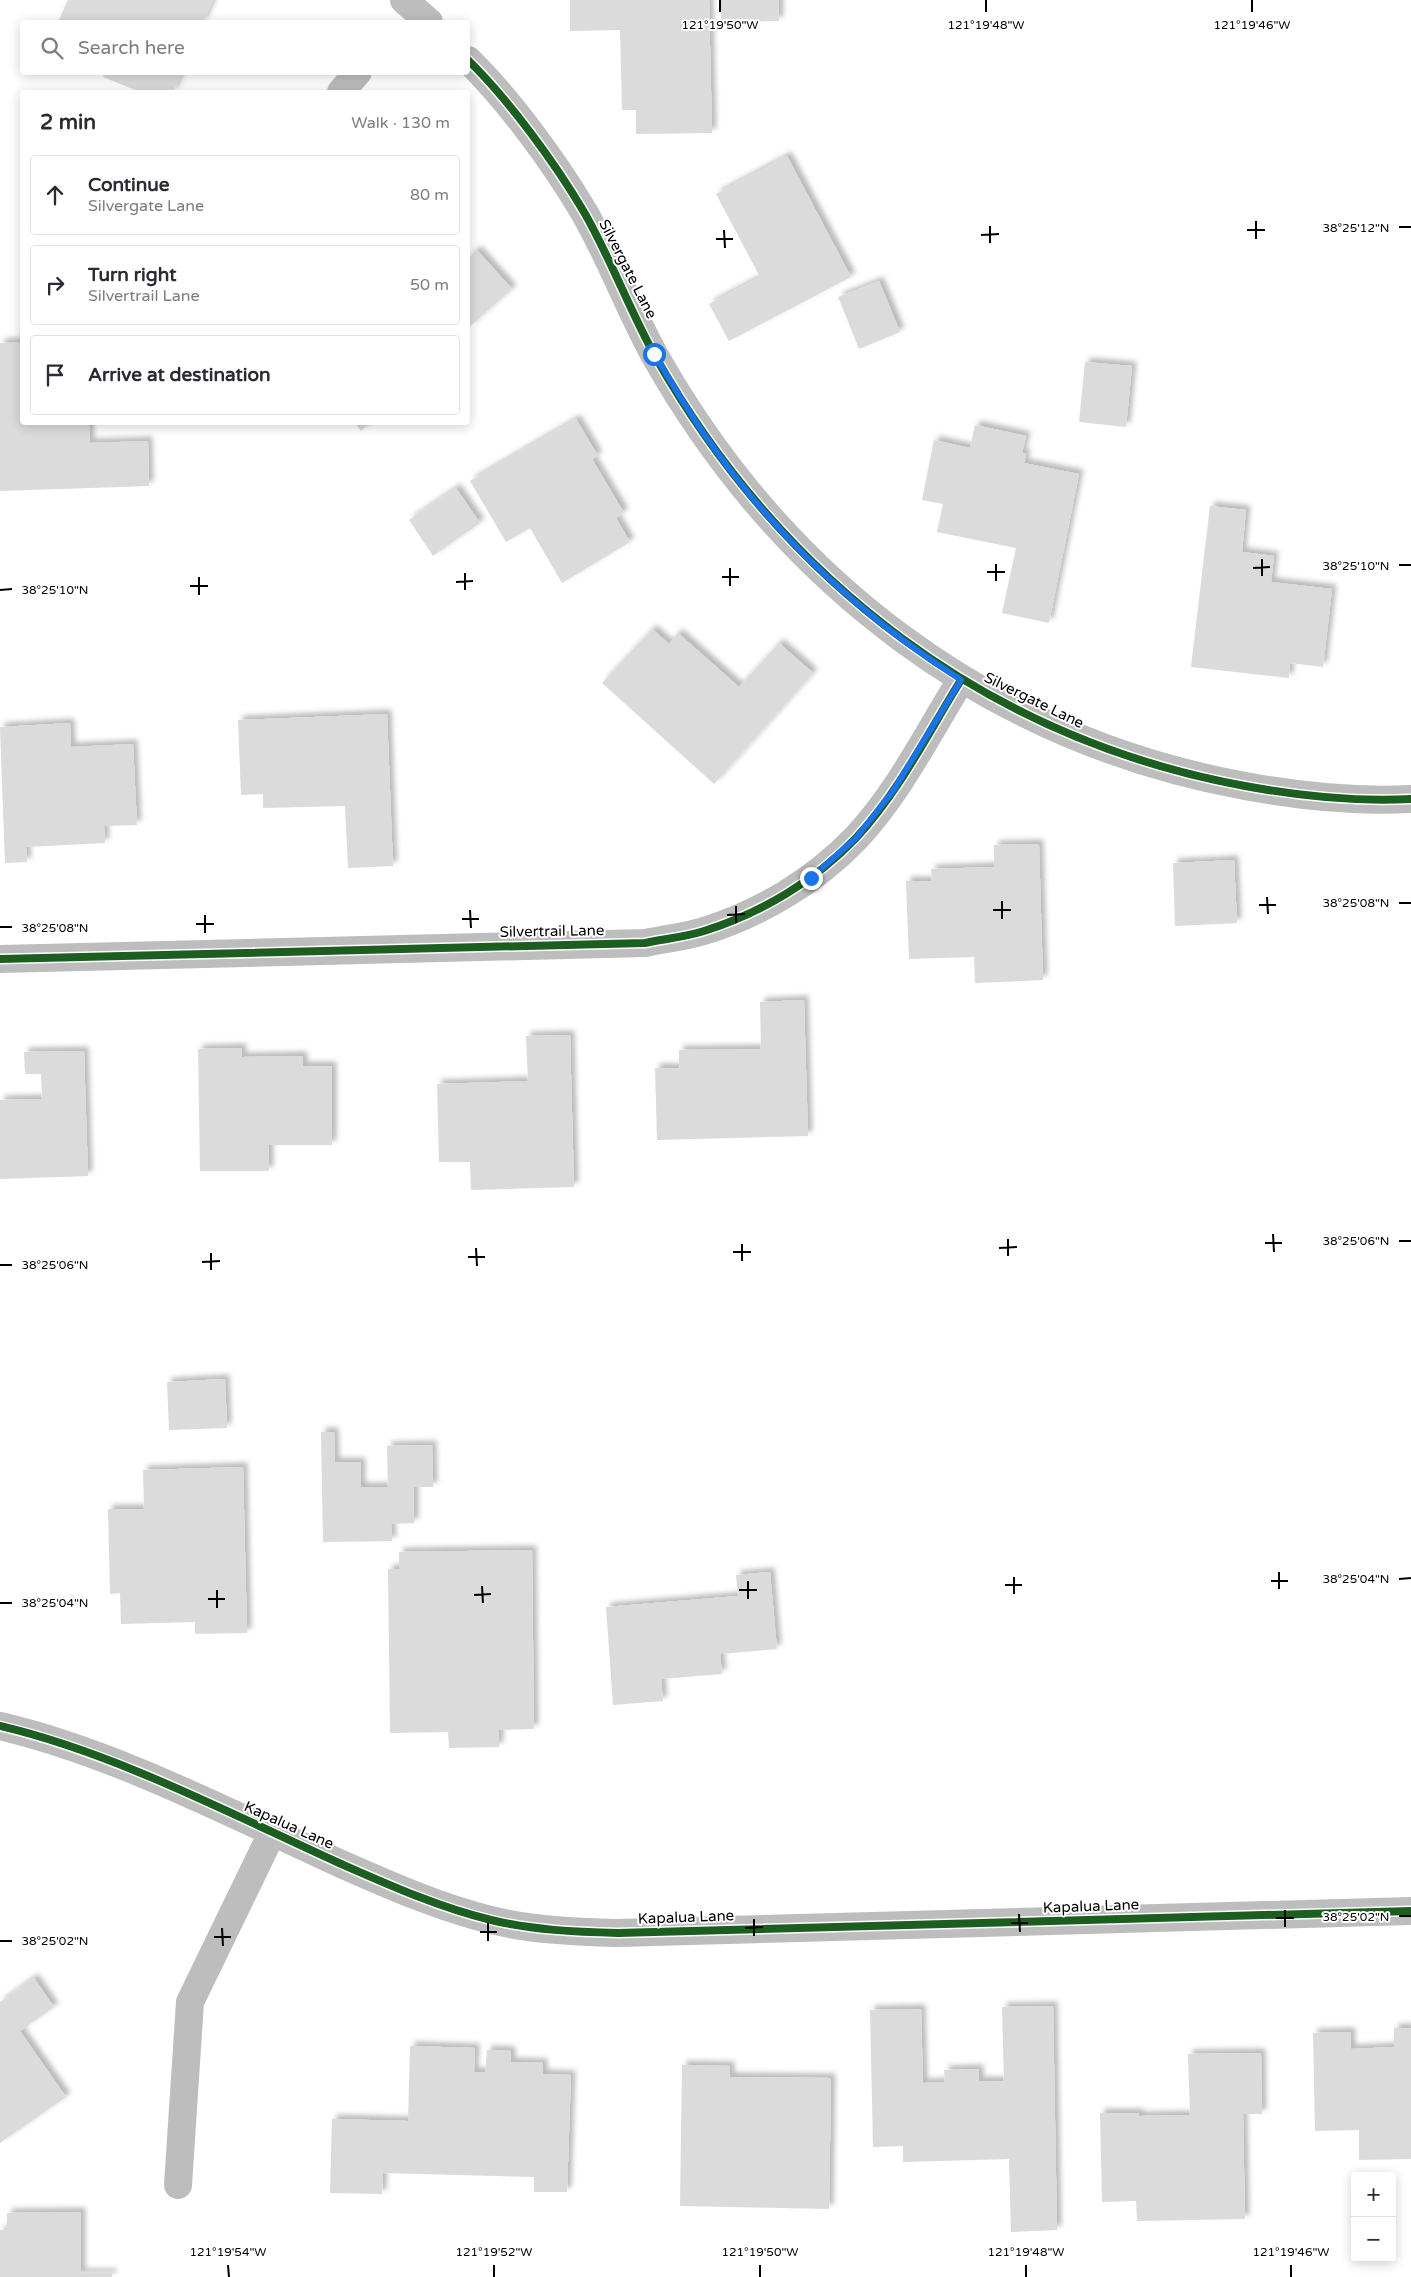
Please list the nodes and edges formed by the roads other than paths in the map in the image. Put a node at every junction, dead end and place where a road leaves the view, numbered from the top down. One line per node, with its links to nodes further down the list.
1 (470, 62): 4 (street, Silvergate Lane)
2 (355, 75): 3 (street)
3 (343, 90)
4 (961, 680): 5 (street, Silvergate Lane); 6 (street, Silvertrail Lane)
5 (1411, 799)
6 (0, 959)
7 (0, 1726): 8 (street, Kapalua Lane)
8 (272, 1833): 9 (street, Kapalua Lane); 10 (street)
9 (1411, 1911)
10 (178, 2185)

